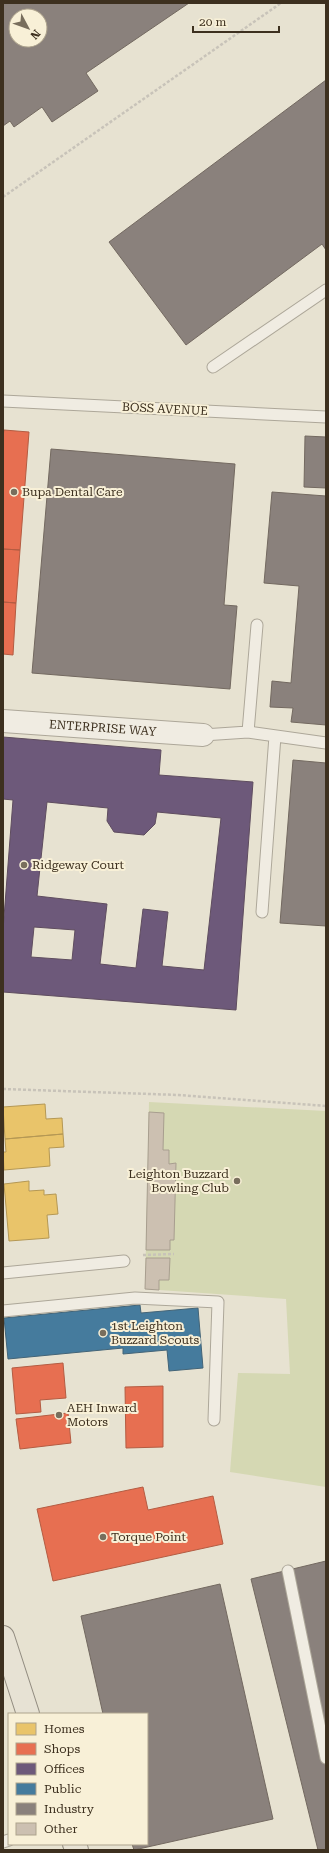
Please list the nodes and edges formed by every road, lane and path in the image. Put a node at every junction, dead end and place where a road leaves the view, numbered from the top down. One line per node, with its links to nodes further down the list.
1 (281, 3): 2 (path)
2 (3, 197)
3 (326, 290): 4 (lane)
4 (213, 367)
5 (3, 401): 6 (lane, BOSS AVENUE)
6 (326, 416)
7 (257, 625): 9 (lane)
8 (3, 721): 10 (street, ENTERPRISE WAY)
9 (248, 732): 10 (lane); 11 (lane)
10 (203, 736)
11 (274, 736): 12 (lane); 13 (lane)
12 (326, 743)
13 (262, 912)
14 (3, 1089): 15 (path)
15 (326, 1106)
16 (146, 1254): 17 (path)
17 (174, 1254)
18 (124, 1262): 19 (lane)
19 (3, 1273)
20 (3, 1311): 21 (lane)
21 (214, 1420)
22 (288, 1572): 25 (lane)
23 (3, 1636): 24 (main road)
24 (28, 1713)
25 (326, 1758)

